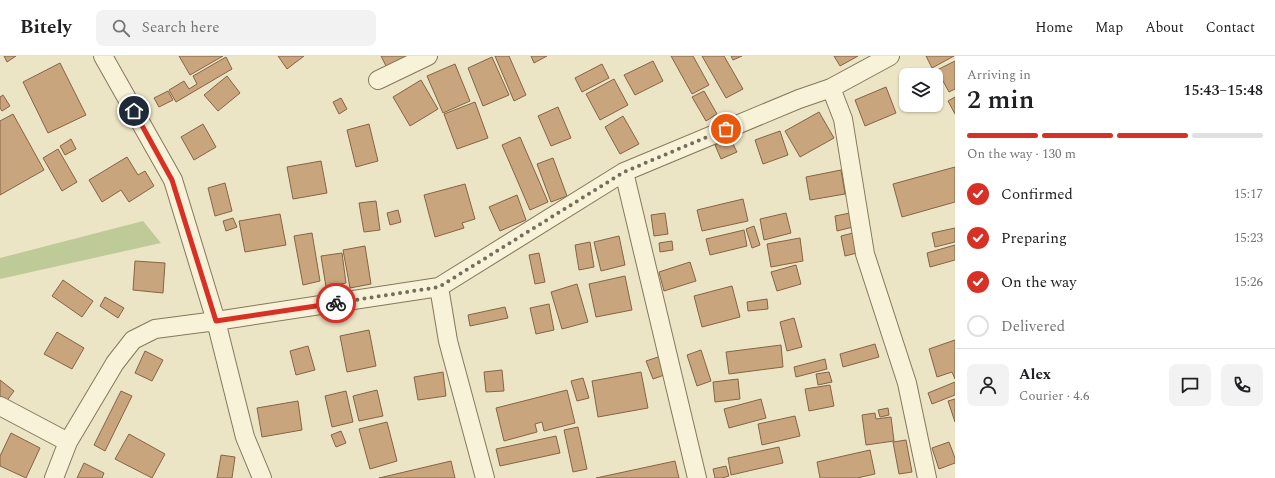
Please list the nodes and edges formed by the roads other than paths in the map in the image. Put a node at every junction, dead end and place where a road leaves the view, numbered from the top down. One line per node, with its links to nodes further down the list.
1 (103, 56): 8 (street)
2 (428, 56): 4 (street)
3 (890, 56): 5 (street)
4 (378, 80)
5 (831, 88): 6 (street); 15 (street)
6 (624, 172): 7 (street); 14 (street)
7 (439, 287): 8 (street); 13 (street)
8 (216, 321): 10 (street); 12 (street)
9 (0, 406): 10 (street)
10 (68, 442): 11 (street)
11 (54, 478)
12 (262, 478)
13 (485, 478)
14 (697, 478)
15 (927, 478)

